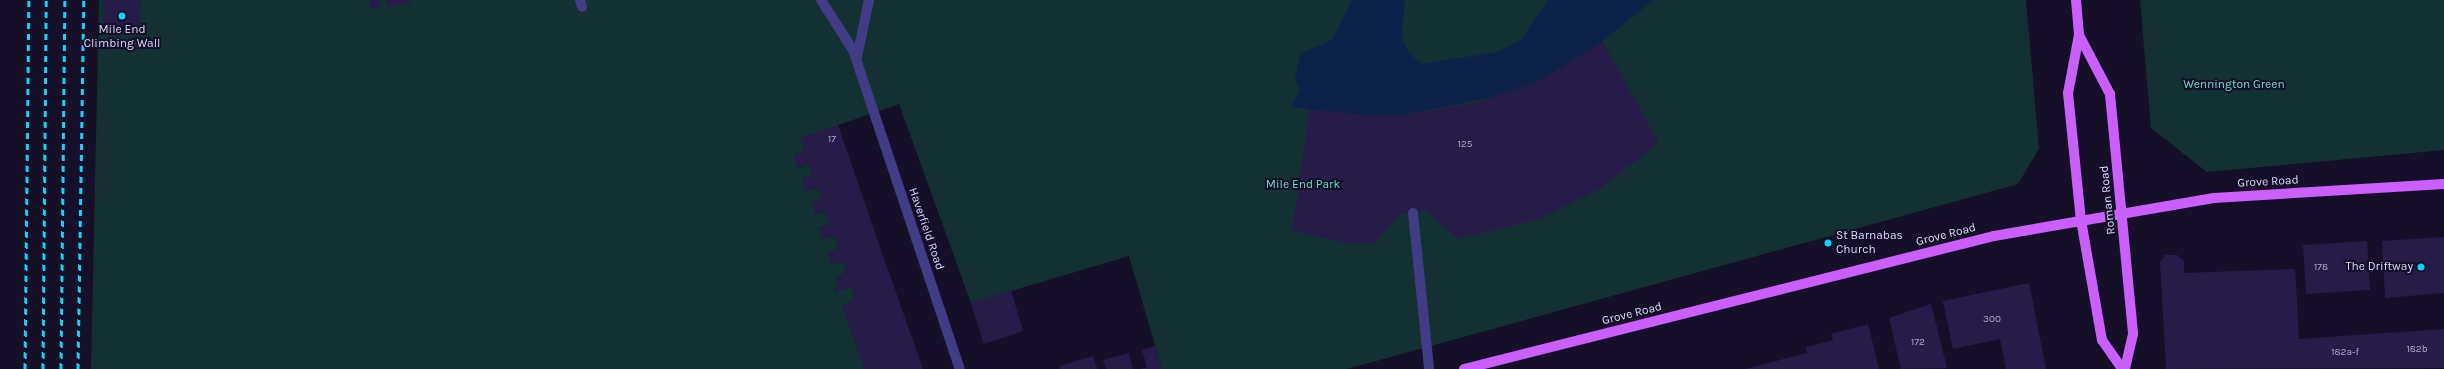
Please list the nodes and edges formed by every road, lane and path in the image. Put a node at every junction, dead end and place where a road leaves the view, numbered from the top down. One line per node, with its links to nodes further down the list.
1 (821, 0): 5 (street, Haverfield Road)
2 (869, 0): 5 (street)
3 (2076, 0): 4 (main road, Roman Road)
4 (2079, 35): 8 (main road, Roman Road); 9 (main road, Roman Road)
5 (857, 63): 11 (street, Haverfield Road)
6 (2444, 184): 8 (main road, Grove Road)
7 (1413, 213): 12 (street)
8 (2122, 214): 9 (main road, Grove Road); 14 (main road, Roman Road)
9 (2082, 220): 10 (main road, Grove Road); 13 (main road, Roman Road)
10 (1468, 368)
11 (960, 369)
12 (1429, 369)
13 (2122, 369)
14 (2125, 369)

